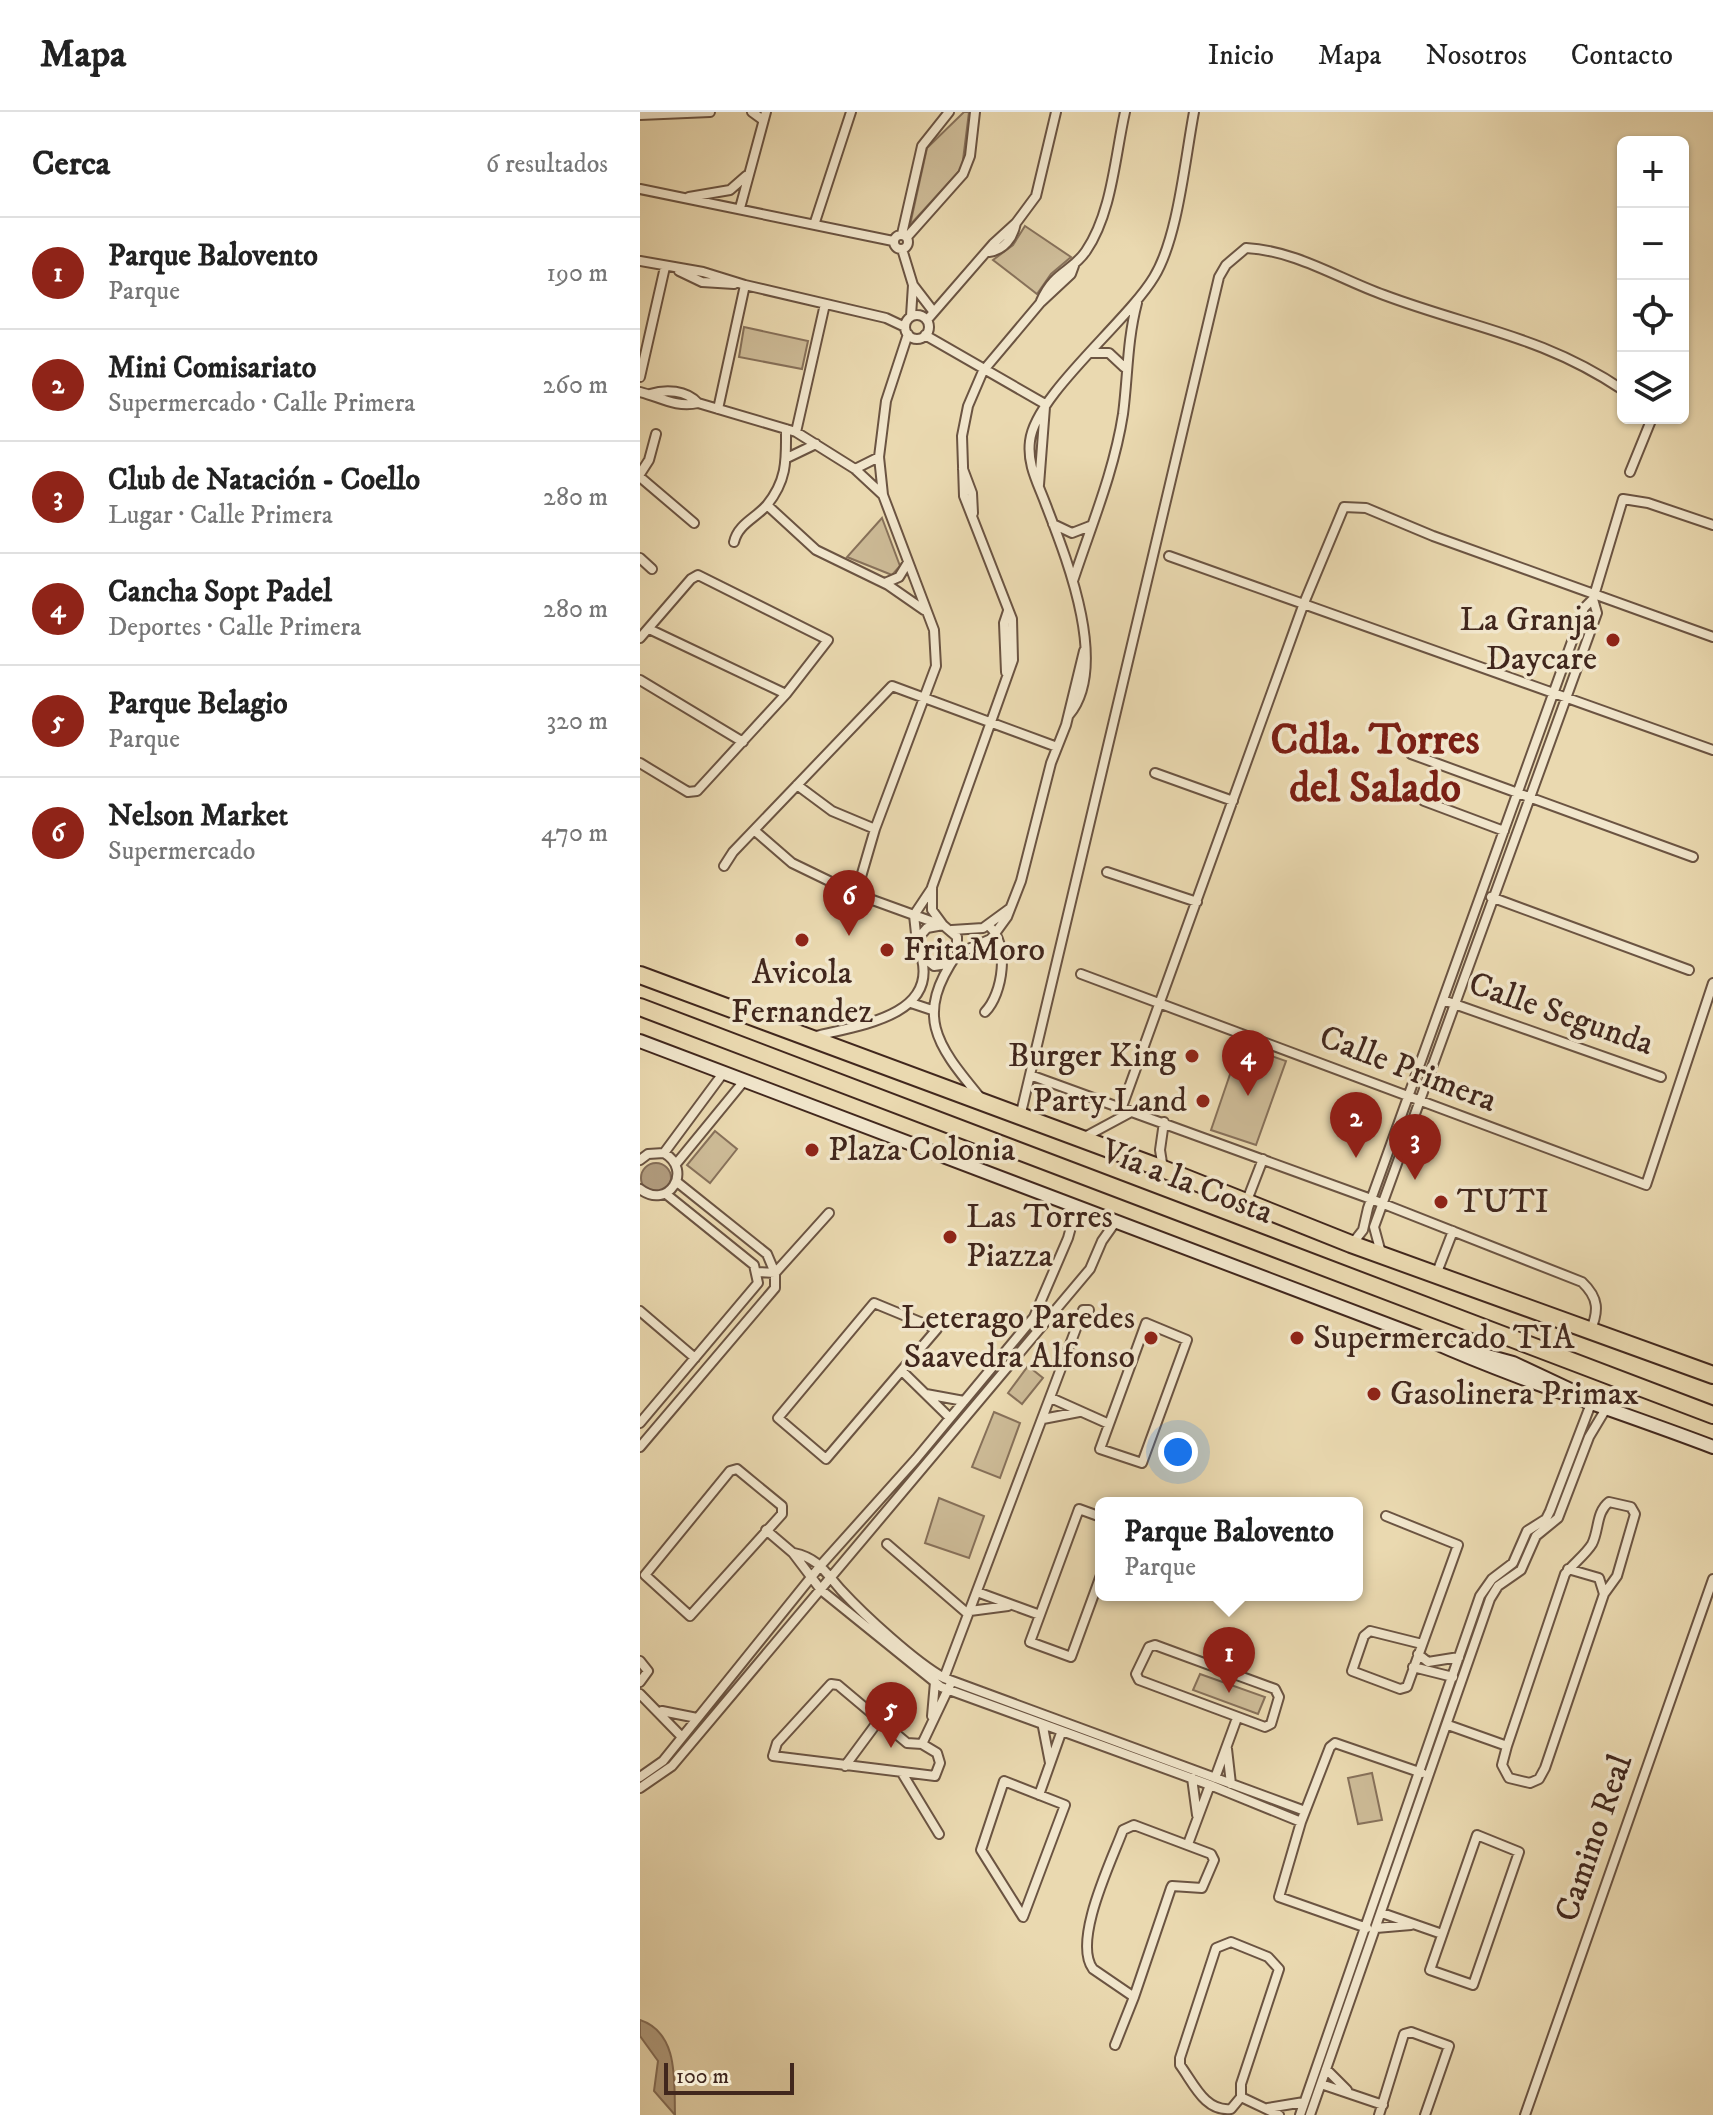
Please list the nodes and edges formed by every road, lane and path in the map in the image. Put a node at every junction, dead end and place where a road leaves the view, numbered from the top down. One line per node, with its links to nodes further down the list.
1 (710, 112): 9 (street)
2 (752, 112): 11 (street)
3 (851, 112): 18 (street)
4 (949, 112): 19 (street)
5 (975, 112): 19 (street)
6 (1056, 112): 28 (street)
7 (1125, 112): 35 (street)
8 (1194, 112): 26 (street)
9 (673, 113): 10 (street)
10 (640, 115)
11 (765, 116): 12 (street)
12 (746, 175): 14 (street); 17 (street)
13 (640, 189): 15 (street)
14 (730, 190): 15 (street); 16 (street)
15 (683, 198): 16 (street)
16 (726, 206): 17 (street)
17 (740, 208): 18 (street)
18 (815, 222): 20 (street)
19 (904, 236): 20 (street); 21 (street)
20 (893, 241): 21 (street)
21 (902, 249): 25 (street)
22 (640, 261): 23 (street)
23 (670, 268): 24 (street); 36 (street)
24 (742, 284): 27 (street); 40 (street)
25 (913, 285): 28 (street); 30 (street)
26 (1138, 300): 32 (street); 34 (street)
27 (825, 304): 30 (street); 42 (street)
28 (933, 311): 29 (street)
29 (927, 320): 30 (street); 31 (street)
30 (908, 324): 31 (street); 33 (street)
31 (922, 337): 33 (street); 35 (street)
32 (1090, 353): 34 (street); 39 (street)
33 (903, 354): 46 (street)
34 (1125, 368): 56 (street)
35 (983, 371): 39 (street); 75 (street)
36 (640, 377)
37 (1617, 386): 123 (street)
38 (645, 393): 40 (street)
39 (1045, 404): 54 (street)
40 (718, 409): 42 (street)
41 (1650, 424): 49 (street)
42 (791, 430): 44 (street); 45 (street)
43 (656, 434): 47 (street)
44 (816, 444): 45 (street); 48 (street)
45 (789, 457): 52 (street)
46 (879, 457): 48 (street); 51 (street)
47 (644, 459): 50 (street)
48 (855, 469): 51 (street)
49 (1630, 472)
50 (640, 476): 53 (street)
51 (883, 495): 60 (street)
52 (767, 505): 57 (street); 63 (street)
53 (694, 523)
54 (1053, 524): 56 (street); 62 (street)
55 (1713, 525): 64 (street)
56 (1091, 526): 62 (street)
57 (734, 542)
58 (1169, 556): 65 (street)
59 (640, 558): 61 (street)
60 (907, 563): 63 (street); 66 (street)
61 (652, 569)
62 (1072, 581): 77 (street)
63 (884, 583): 66 (street)
64 (1594, 597): 65 (street); 68 (street); 72 (street); 74 (street)
65 (1304, 603): 72 (street); 85 (street)
66 (926, 612): 73 (street)
67 (649, 629): 69 (street); 71 (street); 71 (street)
68 (1713, 637)
69 (640, 638)
70 (640, 680): 76 (street)
71 (786, 694): 76 (street)
72 (1553, 694): 74 (street); 83 (street)
73 (924, 696): 75 (street); 82 (street); 87 (street)
74 (1567, 699): 78 (street); 84 (street)
75 (991, 721): 77 (street); 93 (street)
76 (743, 742): 80 (street)
77 (1057, 747): 98 (street)
78 (1713, 750)
79 (1411, 754): 83 (street)
80 (640, 763)
81 (1155, 773): 85 (street)
82 (797, 785): 87 (street); 88 (street)
83 (1517, 794): 84 (street); 89 (street)
84 (1530, 799): 90 (street); 96 (street)
85 (1233, 801): 97 (street)
86 (1424, 801): 89 (street)
87 (875, 829): 95 (street)
88 (754, 830): 91 (street); 95 (street)
89 (1504, 831): 94 (street)
90 (1693, 857)
91 (724, 866)
92 (1107, 872): 97 (street)
93 (932, 887): 99 (street); 100 (street)
94 (1481, 893): 96 (street); 113 (street)
95 (856, 894): 99 (street)
96 (1494, 898): 109 (street); 116 (street)
97 (1197, 902): 115 (street)
98 (1012, 905): 101 (street); 102 (street)
99 (914, 915): 100 (street); 103 (street)
100 (945, 926): 101 (street); 103 (street); 105 (street)
101 (989, 926): 102 (street)
102 (997, 934): 104 (street); 107 (street)
103 (917, 943): 106 (street)
104 (979, 946): 105 (street); 107 (street)
105 (957, 954): 108 (street)
106 (922, 959): 108 (street); 114 (street)
107 (1000, 962): 119 (street)
108 (947, 964): 118 (street)
109 (1689, 970)
110 (1081, 974): 115 (street, Calle Primera)
111 (640, 975): 120 (highway, Vía a la Costa)
112 (1713, 983): 128 (street, Calle Primera)
113 (1443, 1000): 116 (street, Calle Segunda); 127 (street)
114 (911, 1003): 118 (street); 120 (street)
115 (1161, 1003): 127 (street, Calle Primera); 130 (street)
116 (1456, 1004): 124 (street, Calle Segunda); 128 (street)
117 (640, 1007): 172 (highway, Vía a la Costa)
118 (932, 1010): 129 (street)
119 (985, 1012)
120 (812, 1038): 129 (highway, Vía a la Costa)
121 (640, 1041): 122 (street, Vía a la Costa)
122 (724, 1072): 125 (street, Vía a la Costa); 126 (street)
123 (1030, 1075): 130 (street); 133 (street)
124 (1661, 1077)
125 (744, 1081): 131 (street); 151 (street, Vía a la Costa)
126 (706, 1098): 131 (street); 135 (street)
127 (1407, 1098): 128 (street, Calle Primera); 148 (street)
128 (1420, 1103): 150 (street)
129 (987, 1105): 133 (highway, Vía a la Costa)
130 (1122, 1107): 132 (street)
131 (720, 1108): 136 (street)
132 (1133, 1111): 134 (street); 137 (street)
133 (1020, 1118): 137 (highway, Vía a la Costa)
134 (1164, 1122): 138 (street); 141 (street)
135 (686, 1125): 136 (street); 139 (street)
136 (699, 1135): 143 (street)
137 (1081, 1139): 142 (highway, Vía a la Costa)
138 (1160, 1141): 142 (street); 144 (street)
139 (664, 1153): 140 (street); 143 (street)
140 (643, 1154)
141 (1263, 1159): 148 (street); 149 (street)
142 (1139, 1161): 144 (highway, Vía a la Costa)
143 (676, 1164): 145 (street)
144 (1163, 1169): 149 (highway, Vía a la Costa)
145 (677, 1182): 147 (street); 158 (street)
146 (640, 1189): 147 (street)
147 (666, 1194): 157 (street)
148 (1371, 1199): 150 (street); 155 (street)
149 (1246, 1203): 155 (highway, Vía a la Costa)
150 (1382, 1205): 154 (street); 156 (street)
151 (1076, 1209): 153 (street, Vía a la Costa); 168 (street)
152 (829, 1213): 158 (street)
153 (1114, 1224): 169 (street, Vía a la Costa); 178 (street)
154 (1453, 1231): 159 (street); 162 (street)
155 (1351, 1244): 156 (highway, Vía a la Costa)
156 (1383, 1256): 159 (highway, Vía a la Costa)
157 (758, 1272): 158 (street); 163 (street)
158 (775, 1273): 179 (street)
159 (1436, 1276): 162 (highway, Vía a la Costa)
160 (1089, 1310): 167 (street)
161 (640, 1311): 163 (street)
162 (1590, 1332): 165 (highway, Vía a la Costa)
163 (695, 1358): 175 (street)
164 (902, 1371): 164 (street); 166 (street)
165 (1709, 1374)
166 (925, 1394): 168 (street); 173 (street)
167 (1051, 1398): 171 (street); 174 (street)
168 (964, 1401): 173 (street)
169 (1592, 1401): 170 (street, Vía a la Costa); 198 (street)
170 (1607, 1407): 180 (street, Vía a la Costa); 199 (street)
171 (1080, 1411): 174 (street); 176 (street)
172 (1713, 1415)
173 (950, 1418): 177 (street)
174 (1043, 1419): 193 (street)
175 (640, 1423)
176 (1109, 1424): 176 (street)
177 (939, 1431): 178 (street); 186 (street)
178 (949, 1439): 189 (street)
179 (640, 1447)
180 (1713, 1447)
181 (1095, 1515): 197 (street)
182 (1386, 1516): 200 (street)
183 (766, 1530): 183 (street); 185 (street)
184 (887, 1544): 196 (street)
185 (793, 1553): 186 (street); 188 (street)
186 (821, 1565): 188 (street); 189 (street)
187 (1568, 1569): 194 (street); 194 (street); 226 (street)
188 (813, 1576): 191 (street); 208 (street)
189 (832, 1578): 191 (street); 206 (street)
190 (1713, 1579): 265 (street, Camino Real)
191 (821, 1590): 206 (street); 211 (street)
192 (1095, 1591): 197 (street)
193 (977, 1592): 195 (street); 196 (street)
194 (1604, 1594): 226 (street)
195 (1013, 1605): 196 (street); 197 (street)
196 (969, 1612): 206 (street)
197 (1040, 1615)
198 (1470, 1625): 199 (street); 202 (street)
199 (1480, 1629): 217 (street)
200 (1422, 1644): 201 (street); 204 (street)
201 (1418, 1654): 202 (street); 204 (street)
202 (1459, 1657): 205 (street)
203 (640, 1661): 207 (street)
204 (1413, 1667): 205 (street)
205 (1453, 1677): 231 (street)
206 (942, 1679): 209 (street); 209 (street); 213 (street); 223 (street)
207 (640, 1682)
208 (722, 1687): 211 (street); 214 (street)
209 (948, 1690): 213 (street); 218 (street)
210 (640, 1694): 212 (street)
211 (732, 1695): 229 (street)
212 (658, 1709): 214 (street); 221 (street)
213 (932, 1717): 224 (street)
214 (697, 1718): 221 (street)
215 (1237, 1718): 215 (street); 225 (street)
216 (879, 1720): 224 (street); 230 (street); 230 (street)
217 (1448, 1725): 220 (street); 222 (street)
218 (1043, 1727): 219 (street); 228 (street)
219 (1061, 1733): 223 (street); 228 (street)
220 (1473, 1734): 222 (street); 226 (street)
221 (681, 1736): 227 (street)
222 (1444, 1737): 233 (street)
223 (1102, 1742): 235 (street); 236 (street)
224 (922, 1744): 232 (street)
225 (1227, 1744): 236 (street); 237 (street)
226 (1507, 1746)
227 (663, 1761): 229 (street); 234 (street)
228 (1050, 1763): 239 (street)
229 (672, 1766): 238 (street)
230 (845, 1766): 232 (street)
231 (1418, 1771): 233 (street); 241 (street); 248 (street)
232 (902, 1773): 244 (street)
233 (1430, 1776): 246 (street)
234 (640, 1777)
235 (1192, 1778): 236 (street); 242 (street)
236 (1212, 1781): 237 (street); 240 (street); 242 (street)
237 (1231, 1784): 240 (street)
238 (640, 1788)
239 (1039, 1795): 239 (street)
240 (1257, 1799): 241 (street); 243 (street)
241 (1305, 1811): 243 (street)
242 (1197, 1816): 245 (street)
243 (1301, 1822): 248 (street)
244 (939, 1834)
245 (1188, 1844): 251 (street); 251 (street)
246 (1382, 1913): 247 (street); 249 (street)
247 (1414, 1924): 249 (street); 250 (street)
248 (1363, 1927): 249 (street); 257 (street)
249 (1376, 1930): 253 (street)
250 (1442, 1934): 250 (street)
251 (1134, 1997): 252 (street)
252 (1115, 2045)
253 (1326, 2069): 254 (street); 255 (street)
254 (1321, 2084): 255 (street); 262 (street)
255 (1350, 2093): 258 (street)
256 (1241, 2097): 256 (street); 259 (street)
257 (1304, 2102): 259 (street); 261 (street)
258 (1383, 2105): 263 (street); 264 (street)
259 (1268, 2109): 260 (street)
260 (1279, 2115)
261 (1300, 2115)
262 (1310, 2115)
263 (1379, 2115)
264 (1425, 2115)
265 (1525, 2115)

